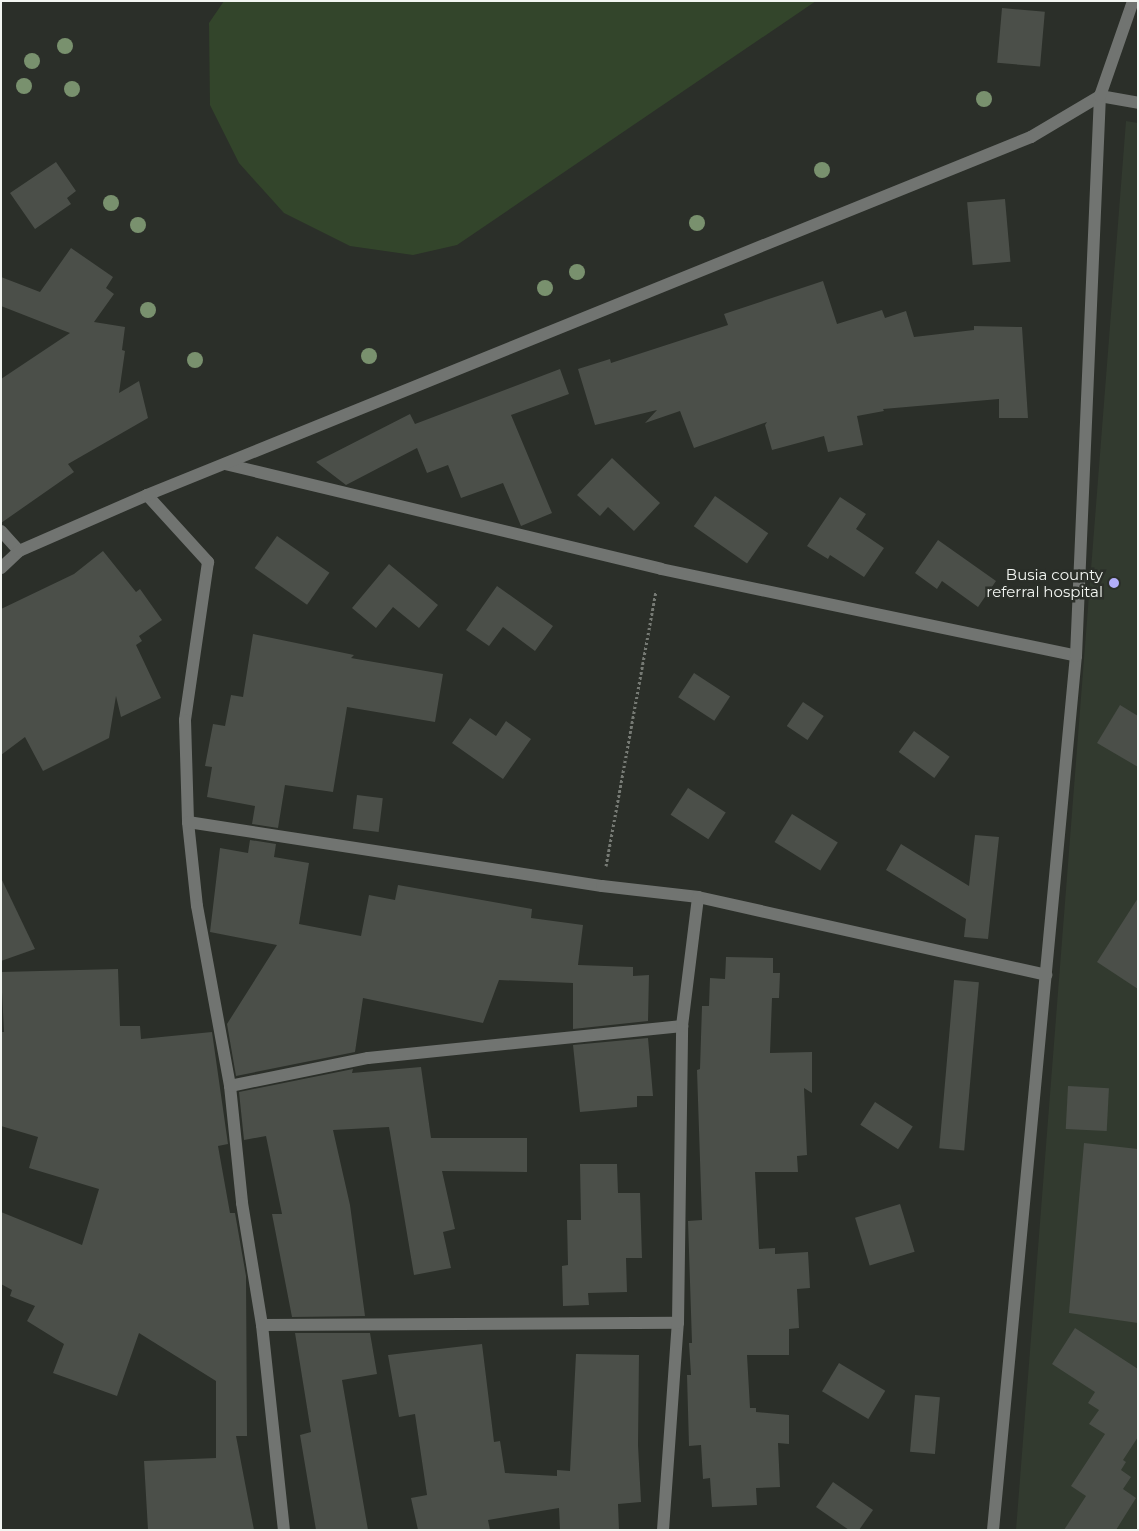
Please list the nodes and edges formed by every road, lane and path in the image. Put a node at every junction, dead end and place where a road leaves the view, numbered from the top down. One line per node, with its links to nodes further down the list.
1 (1133, 1): 2 (street)
2 (1100, 96): 3 (street); 4 (street); 10 (street)
3 (1138, 103)
4 (225, 464): 5 (street); 9 (street)
5 (147, 495): 7 (street); 11 (street)
6 (1, 531): 7 (street)
7 (19, 551): 8 (street)
8 (1, 568)
9 (661, 569): 10 (street); 12 (path)
10 (1076, 656): 14 (street)
11 (188, 822): 12 (street); 16 (street)
12 (602, 886): 13 (street)
13 (698, 897): 14 (street); 15 (street)
14 (1046, 975): 21 (street)
15 (682, 1026): 16 (street); 17 (street)
16 (230, 1086): 18 (street)
17 (678, 1323): 18 (street); 20 (street)
18 (262, 1325): 19 (street)
19 (284, 1530)
20 (664, 1530)
21 (993, 1530)

